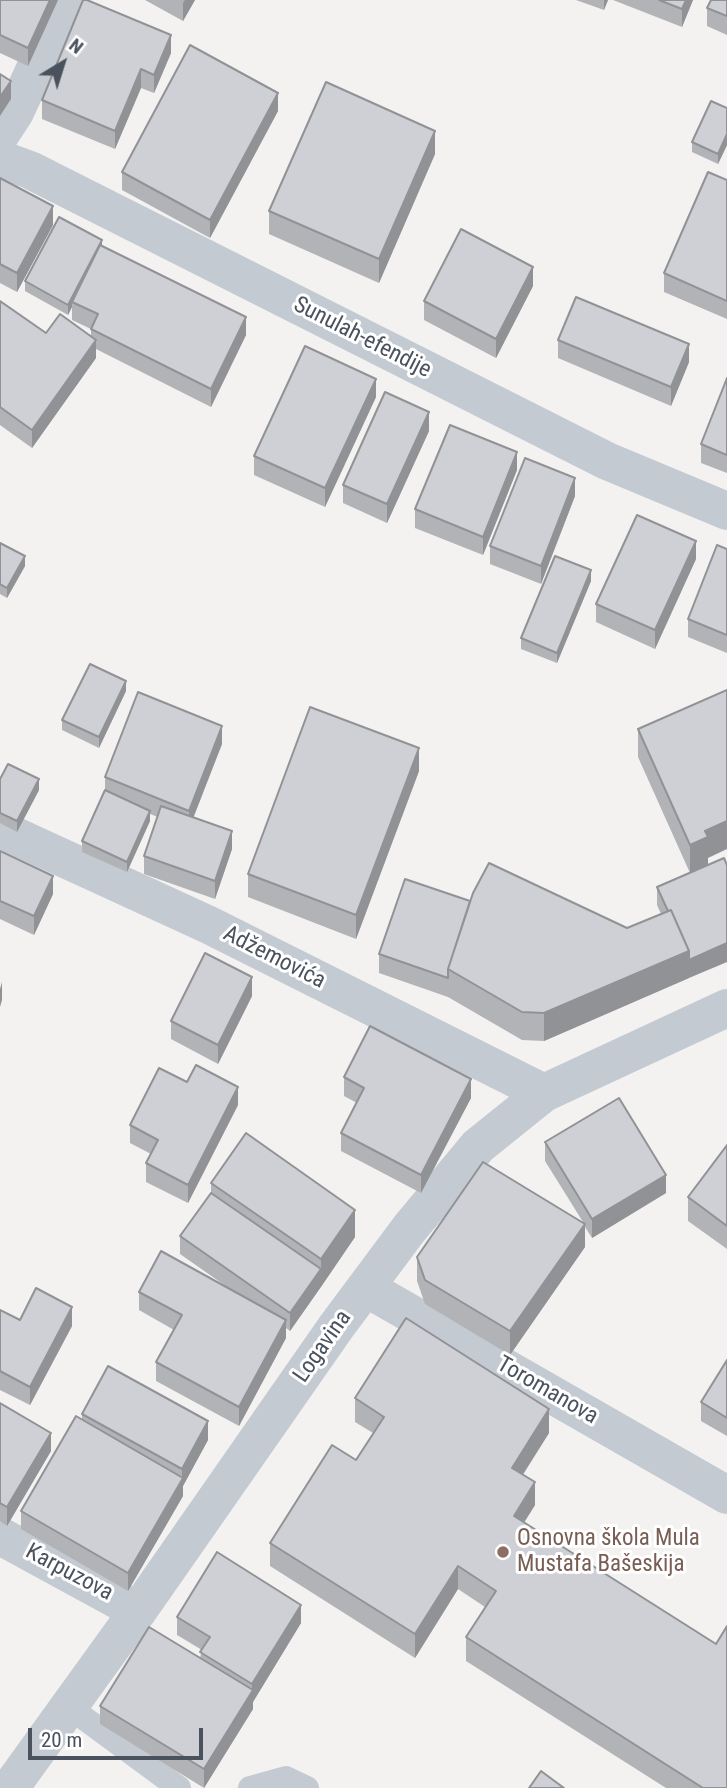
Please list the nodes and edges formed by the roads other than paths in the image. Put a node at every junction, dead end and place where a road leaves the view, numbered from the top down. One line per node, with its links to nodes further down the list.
1 (67, 0): 2 (street)
2 (0, 135)
3 (0, 159): 4 (street, Sunulah-efendije)
4 (727, 510)
5 (0, 829): 7 (street, Adžemovića)
6 (727, 1008): 7 (street, Logavina)
7 (544, 1093): 8 (street, Logavina)
8 (366, 1288): 9 (street, Toromanova); 11 (street, Logavina)
9 (727, 1494)
10 (0, 1536): 11 (street, Karpuzova)
11 (138, 1611): 12 (street, Logavina)
12 (69, 1707): 13 (street, Logavina); 14 (lane)
13 (10, 1788)
14 (179, 1788)
15 (250, 1788): 16 (lane)
16 (307, 1788)

